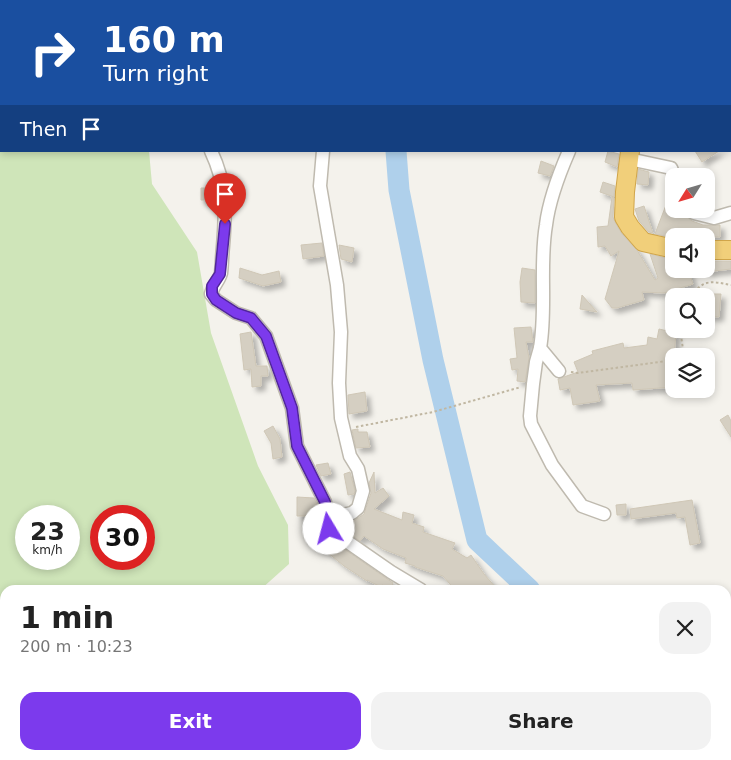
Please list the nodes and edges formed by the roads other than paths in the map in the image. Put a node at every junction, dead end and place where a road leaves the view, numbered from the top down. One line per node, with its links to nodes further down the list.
1 (211, 152): 14 (street)
2 (323, 152): 14 (street)
3 (569, 152): 11 (street)
4 (629, 155): 5 (street); 8 (highway)
5 (671, 168)
6 (731, 213): 7 (street)
7 (715, 218)
8 (665, 248)
9 (715, 250): 10 (highway)
10 (731, 250)
11 (540, 348): 12 (street); 13 (street)
12 (559, 371)
13 (604, 514)
14 (327, 518): 15 (street)
15 (413, 585)

